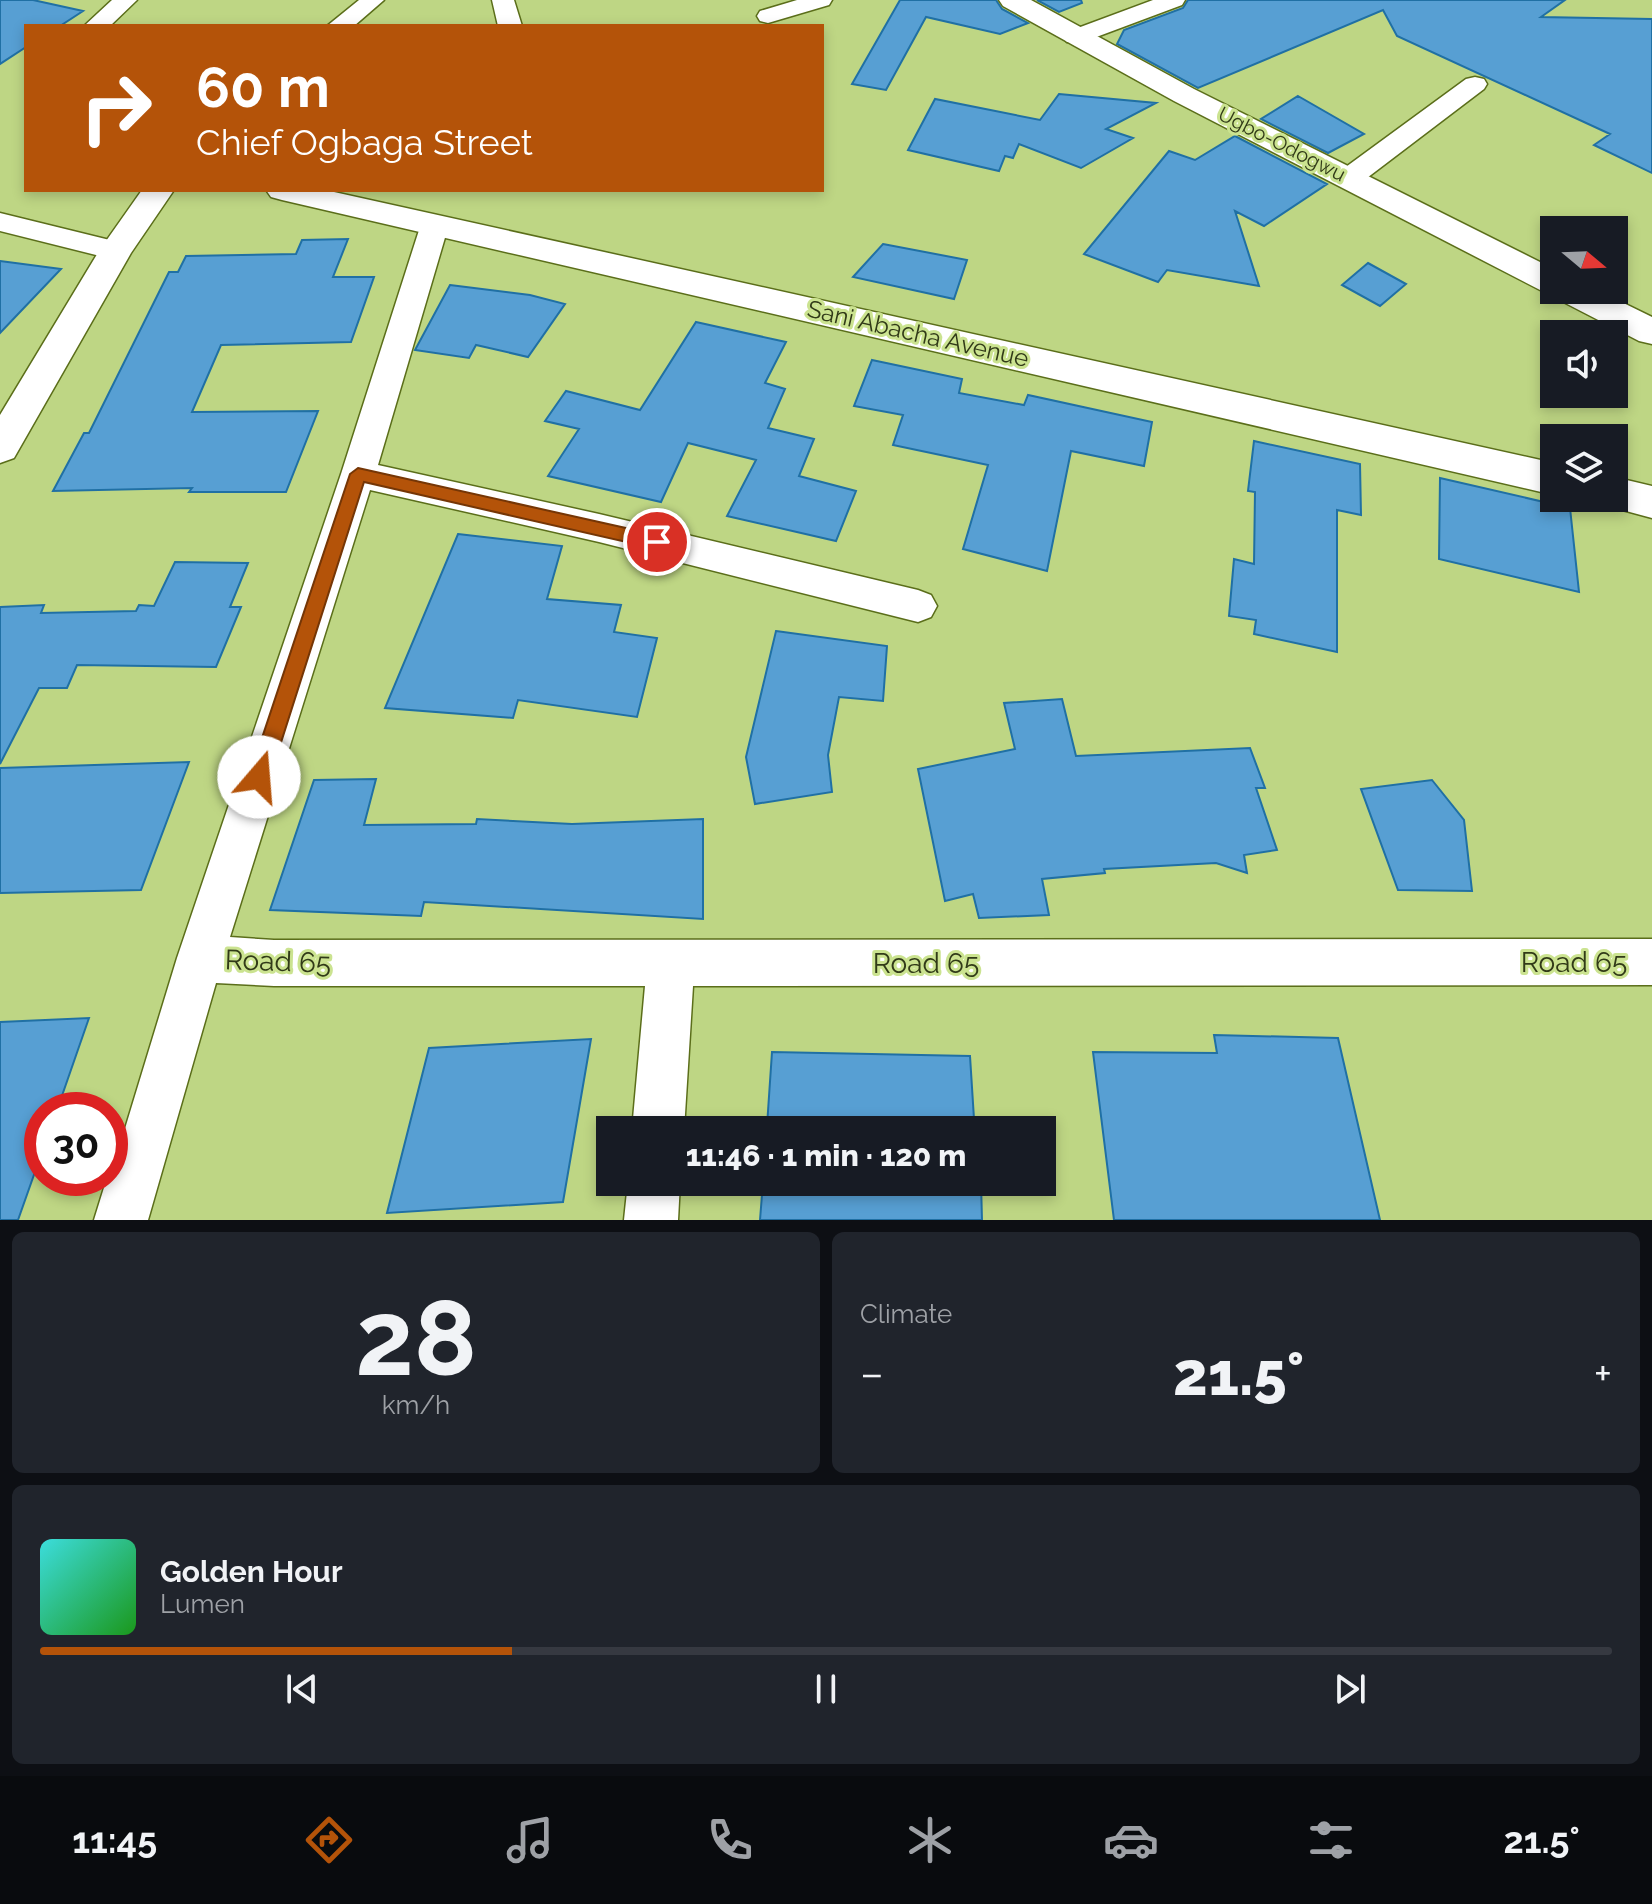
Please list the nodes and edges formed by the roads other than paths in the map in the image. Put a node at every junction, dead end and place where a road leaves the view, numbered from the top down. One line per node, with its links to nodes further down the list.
1 (126, 0): 8 (street)
2 (373, 0): 9 (street)
3 (503, 0): 10 (street)
4 (821, 0): 7 (street)
5 (1012, 0): 11 (street, Ugbo-Odogwu)
6 (1174, 0): 11 (street)
7 (768, 16)
8 (98, 24)
9 (342, 24)
10 (509, 24)
11 (1075, 37): 13 (street, Ugbo-Odogwu)
12 (1475, 84): 13 (street)
13 (1349, 178): 19 (street, Ugbo-Odogwu)
14 (157, 192): 18 (street)
15 (291, 192): 17 (street, Sani Abacha Avenue)
16 (0, 222): 18 (street)
17 (435, 224): 23 (street); 24 (street, Sani Abacha Avenue)
18 (116, 251): 22 (street)
19 (1540, 276)
20 (1596, 304): 21 (street)
21 (1652, 332)
22 (0, 448)
23 (358, 474): 27 (street); 28 (street)
24 (1540, 476)
25 (1628, 496): 26 (street)
26 (1652, 502)
27 (918, 606)
28 (200, 958): 30 (street, Road 65); 33 (street)
29 (1652, 962): 30 (street, Road 65)
30 (671, 963): 31 (street)
31 (659, 1116)
32 (653, 1196): 34 (street)
33 (121, 1220)
34 (651, 1220)

